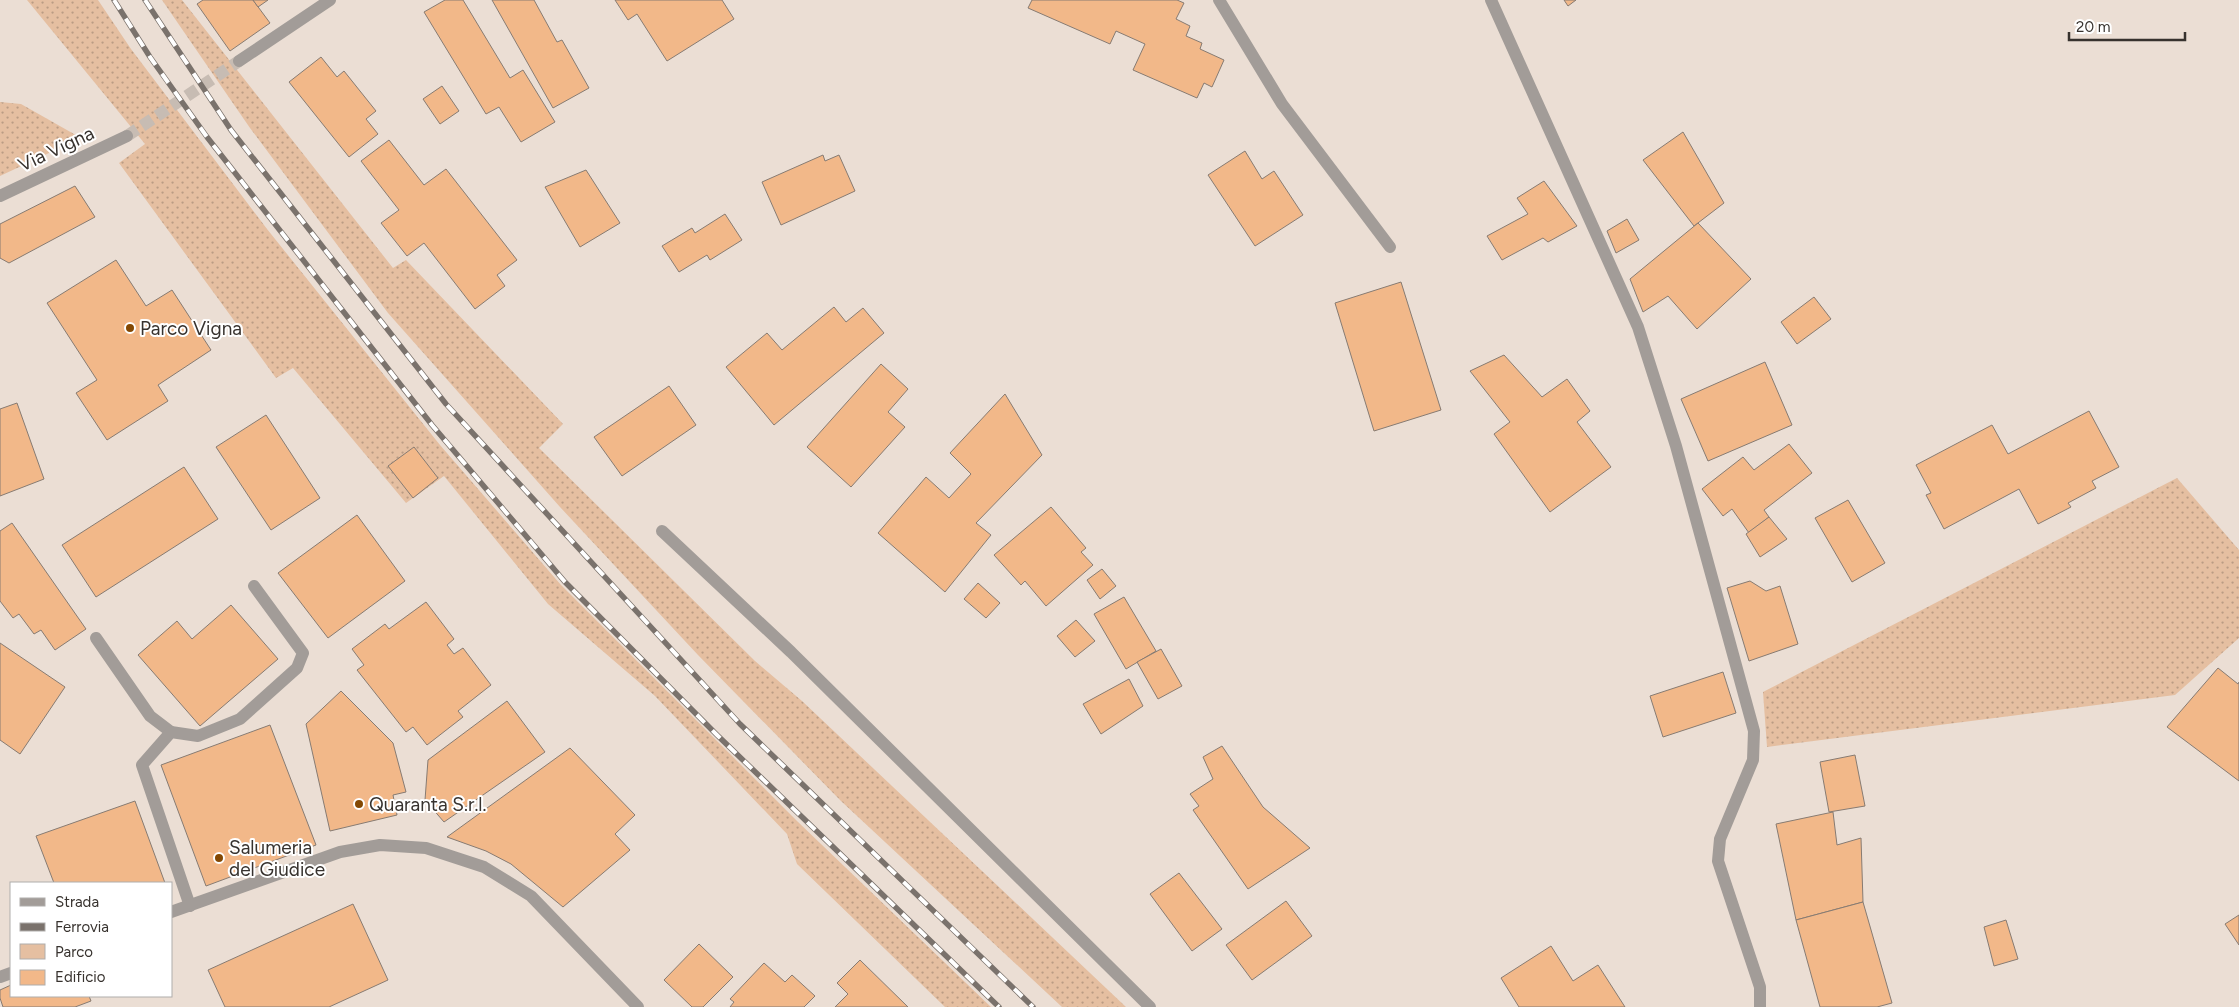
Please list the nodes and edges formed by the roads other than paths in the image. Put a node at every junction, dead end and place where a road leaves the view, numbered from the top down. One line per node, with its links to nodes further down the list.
1 (330, 0): 4 (street)
2 (1219, 0): 7 (street)
3 (1490, 0): 16 (street)
4 (240, 61)
5 (128, 136): 6 (street, Via Vigna)
6 (0, 196)
7 (1390, 247)
8 (662, 531): 15 (street)
9 (254, 586): 11 (street)
10 (96, 638): 11 (street)
11 (171, 732): 12 (street)
12 (190, 906): 13 (street); 14 (street)
13 (172, 912)
14 (638, 1007)
15 (1150, 1007)
16 (1760, 1007)

